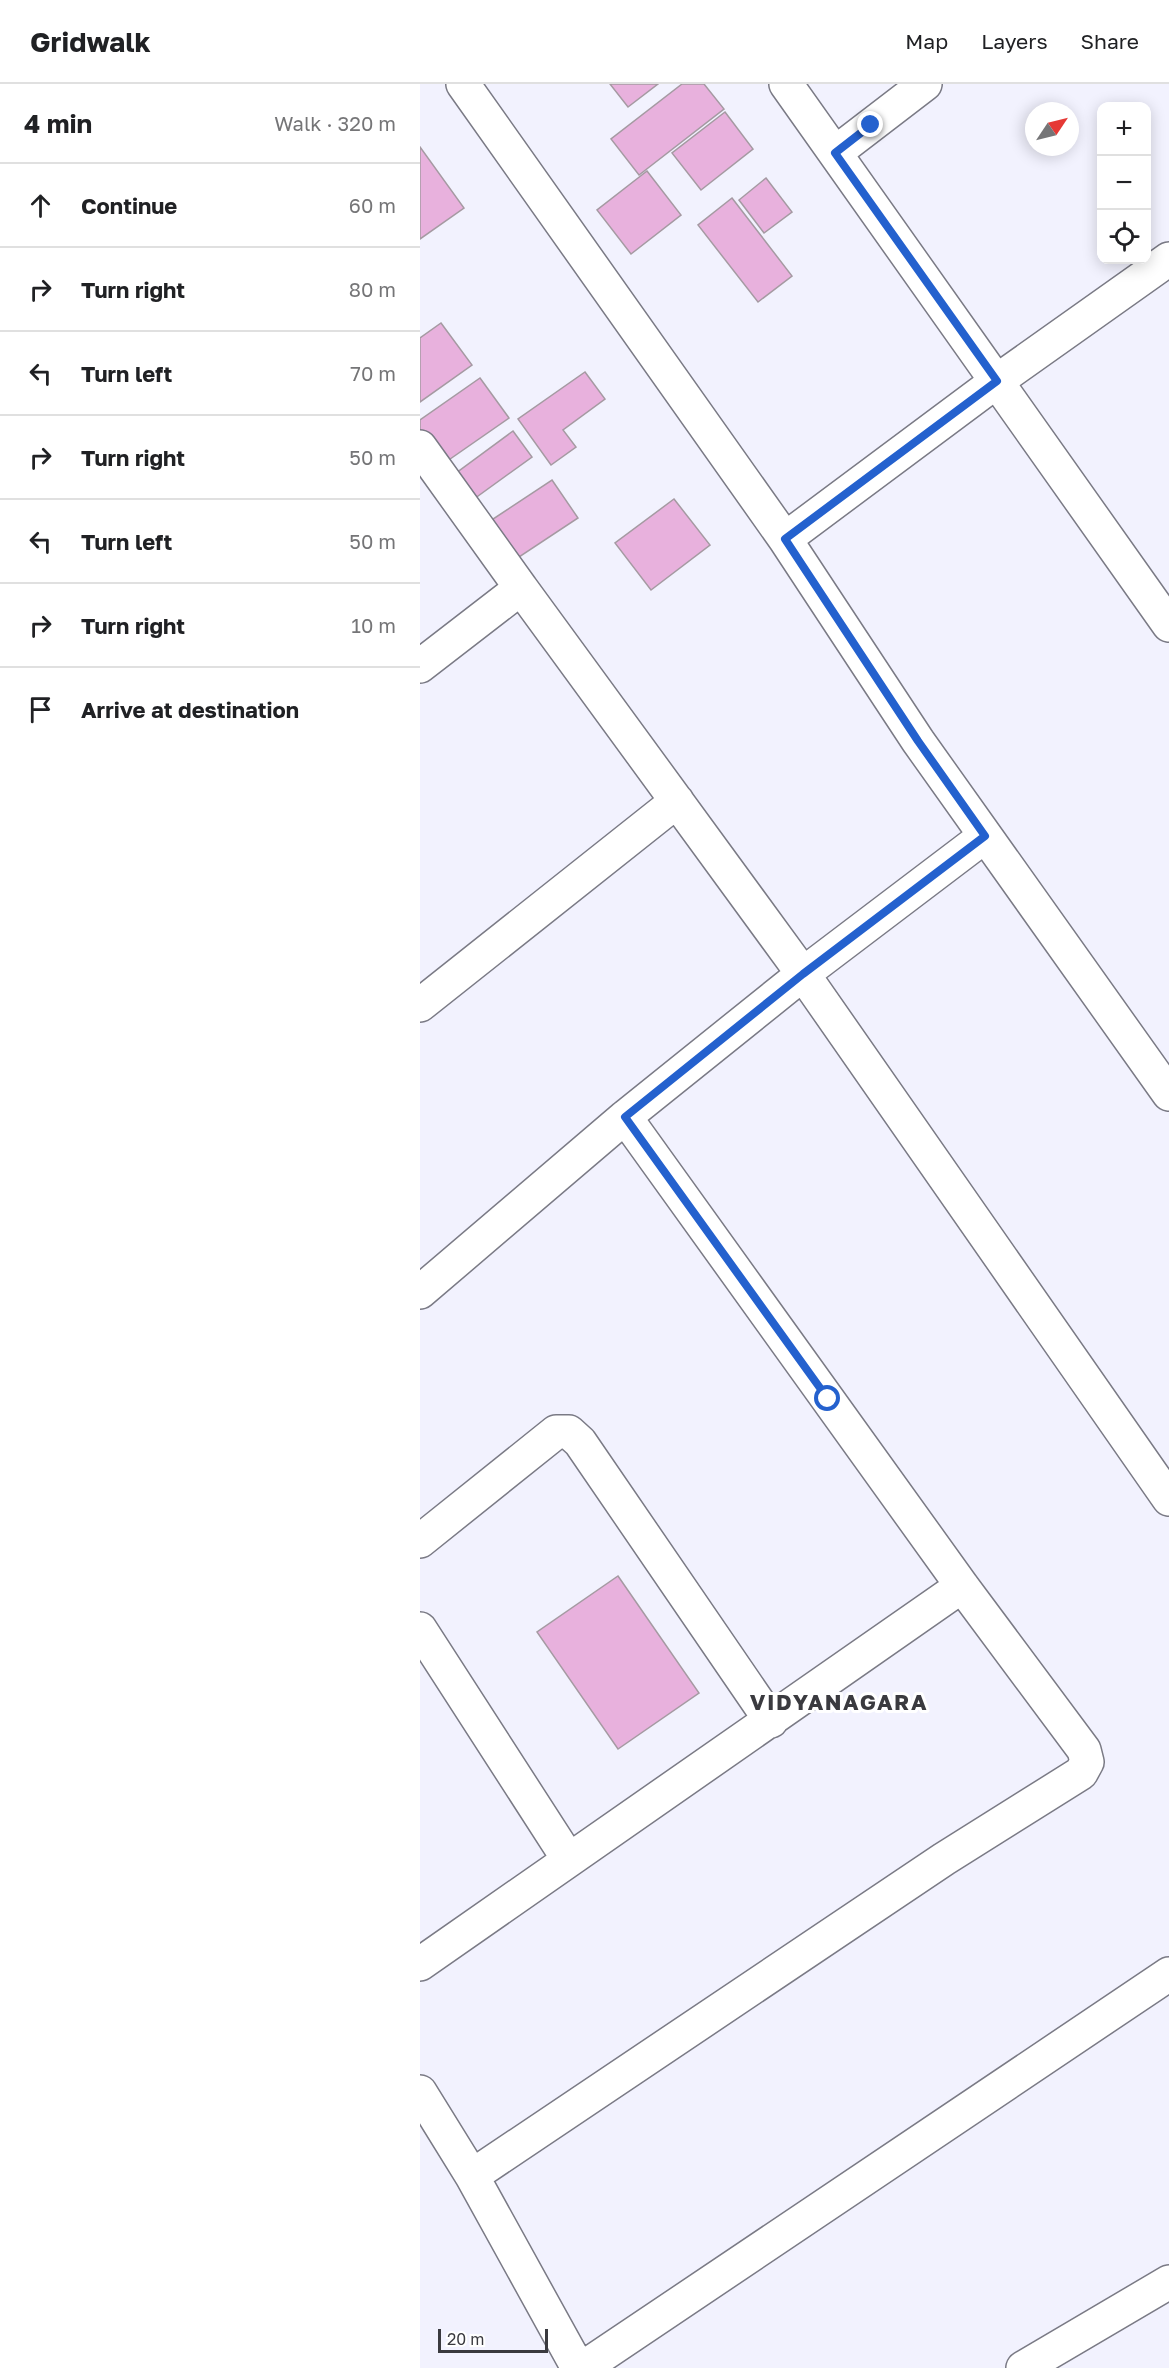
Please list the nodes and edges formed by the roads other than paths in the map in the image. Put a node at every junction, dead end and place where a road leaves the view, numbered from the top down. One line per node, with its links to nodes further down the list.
1 (463, 84): 8 (street)
2 (786, 84): 4 (street)
3 (925, 84): 4 (street)
4 (835, 153): 6 (street)
5 (1169, 260): 6 (street)
6 (997, 381): 8 (street); 10 (street)
7 (420, 447): 9 (street)
8 (785, 539): 13 (street)
9 (521, 588): 11 (street); 12 (street)
10 (1169, 625)
11 (420, 666)
12 (677, 801): 14 (street); 15 (street)
13 (985, 836): 14 (street); 16 (street)
14 (803, 974): 17 (street); 19 (street)
15 (420, 1005)
16 (1169, 1094)
17 (625, 1117): 18 (street); 21 (street)
18 (420, 1292)
19 (1169, 1499)
20 (420, 1541): 23 (street)
21 (962, 1586): 23 (street); 28 (street)
22 (420, 1629): 24 (street)
23 (771, 1721): 24 (street)
24 (569, 1860): 25 (street)
25 (420, 1964)
26 (1169, 1974): 31 (street)
27 (420, 2092): 28 (street)
28 (472, 2176): 30 (street)
29 (1169, 2282): 32 (street)
30 (578, 2368)
31 (583, 2368)
32 (1023, 2368)

